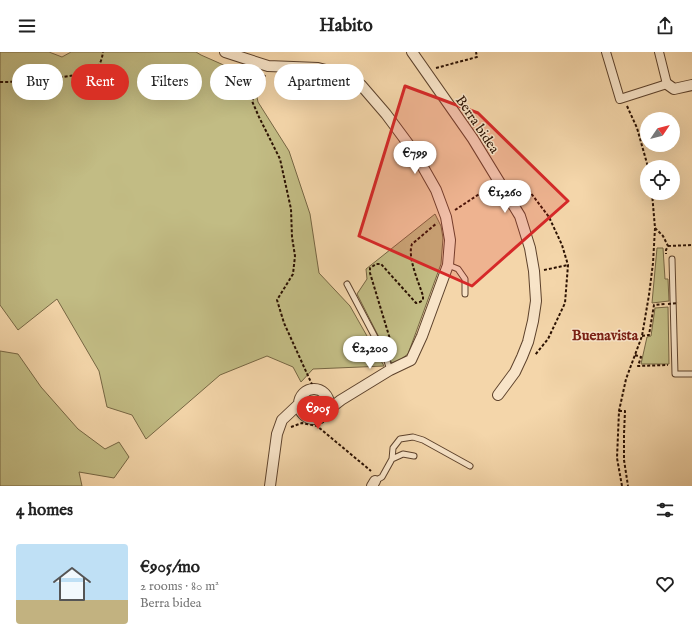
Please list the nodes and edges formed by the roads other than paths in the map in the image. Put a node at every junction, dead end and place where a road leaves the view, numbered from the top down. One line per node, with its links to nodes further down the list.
1 (412, 52): 13 (street, Berra bidea)
2 (606, 52): 5 (street)
3 (659, 52): 5 (street)
4 (233, 53): 8 (street)
5 (667, 84): 6 (street)
6 (692, 85)
7 (672, 259): 12 (lane)
8 (448, 265): 10 (lane); 11 (street)
9 (347, 284): 11 (lane)
10 (465, 294)
11 (390, 370): 14 (street)
12 (692, 374)
13 (498, 395)
14 (328, 406): 15 (street); 15 (street)
15 (300, 409): 20 (street)
16 (414, 456): 17 (lane)
17 (392, 459): 18 (lane); 19 (lane)
18 (470, 466)
19 (374, 484)
20 (270, 486)

